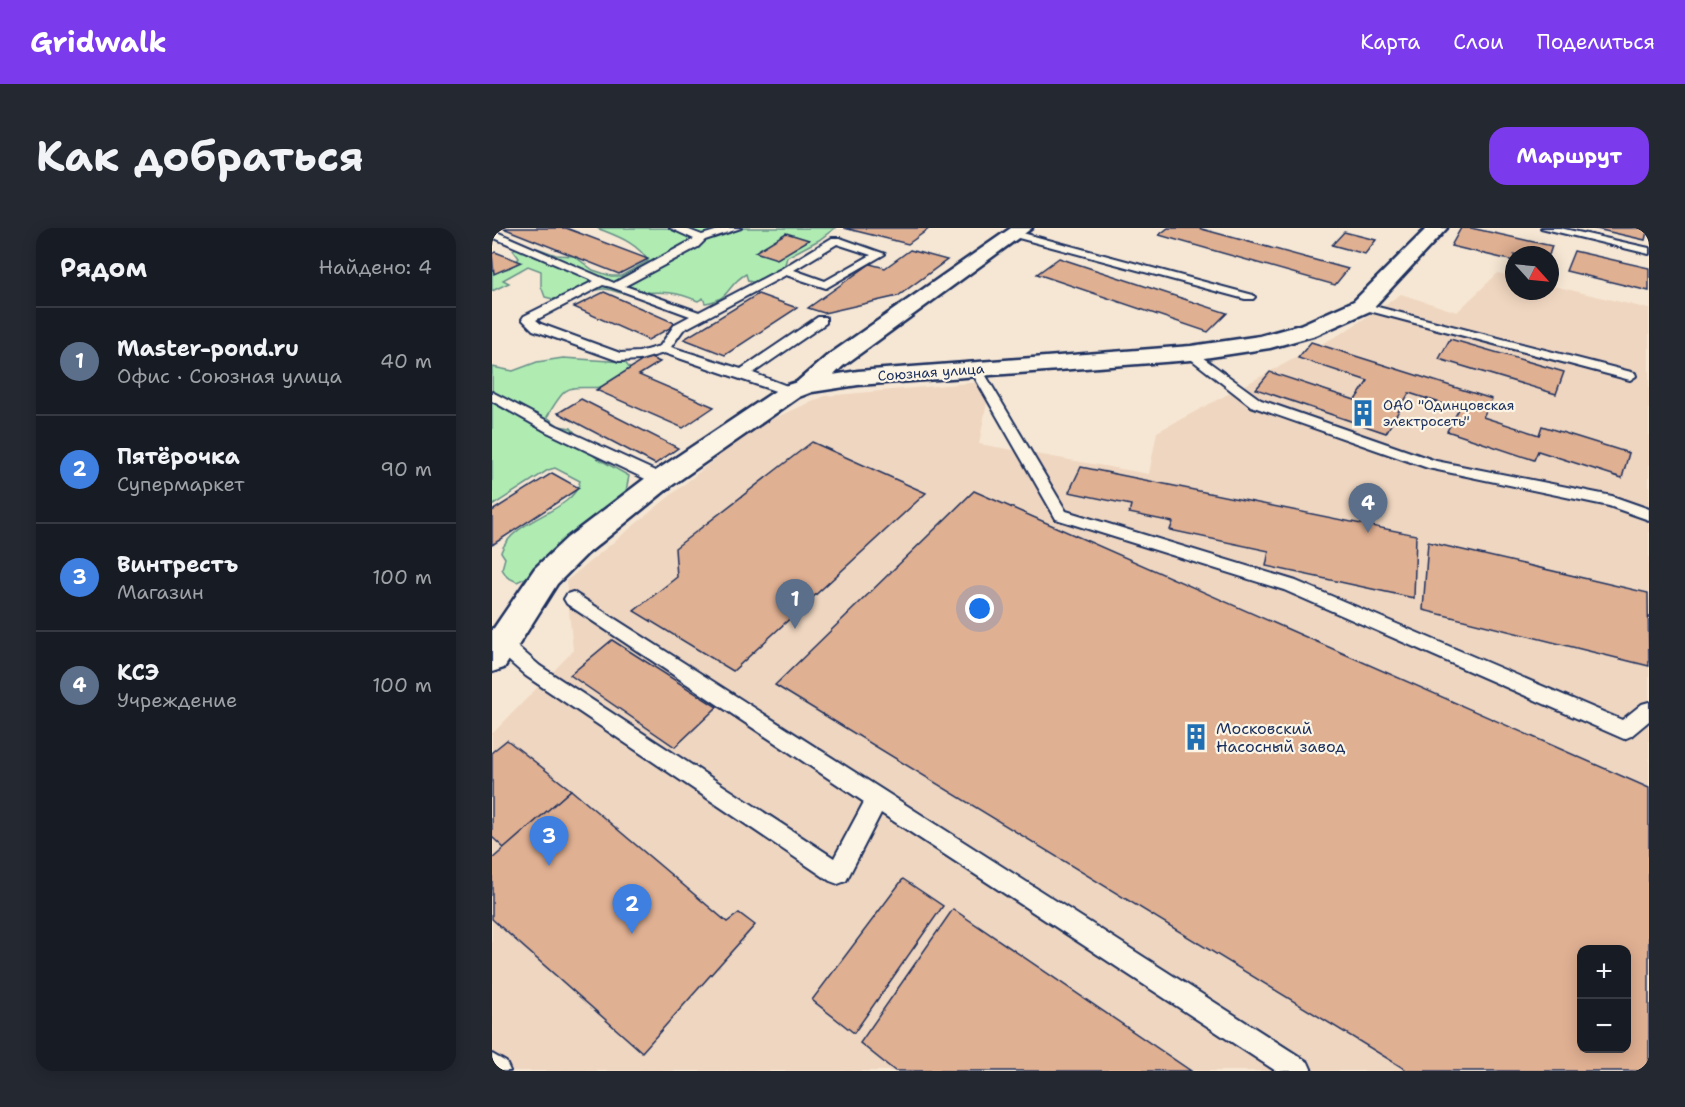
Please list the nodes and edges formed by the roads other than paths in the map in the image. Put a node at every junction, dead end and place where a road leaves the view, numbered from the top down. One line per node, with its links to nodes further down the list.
1 (675, 228): 7 (lane)
2 (736, 228): 7 (lane)
3 (1438, 228): 13 (street, Союзная улица)
4 (1546, 228): 8 (lane)
5 (1019, 230): 12 (lane); 21 (street)
6 (492, 233): 10 (lane)
7 (701, 238): 11 (lane)
8 (1649, 251)
9 (785, 271): 9 (lane); 14 (lane)
10 (601, 282): 11 (lane); 16 (lane)
11 (616, 286): 14 (lane)
12 (1249, 297)
13 (1362, 306): 17 (street, Союзная улица); 20 (lane)
14 (700, 316): 16 (lane)
15 (822, 320): 19 (lane)
16 (664, 349): 19 (lane)
17 (1191, 353): 18 (street, Союзная улица); 24 (lane)
18 (976, 369): 21 (street, Союзная улица); 27 (lane)
19 (742, 374): 21 (lane)
20 (1630, 376)
21 (798, 389): 23 (street, Союзная улица)
22 (492, 396): 23 (lane)
23 (661, 480): 26 (street, Союзная улица)
24 (1649, 515)
25 (573, 599): 28 (lane)
26 (496, 645): 28 (lane)
27 (1649, 710)
28 (878, 799): 31 (lane)
29 (492, 1067): 30 (lane)
30 (497, 1071)
31 (1299, 1071)

